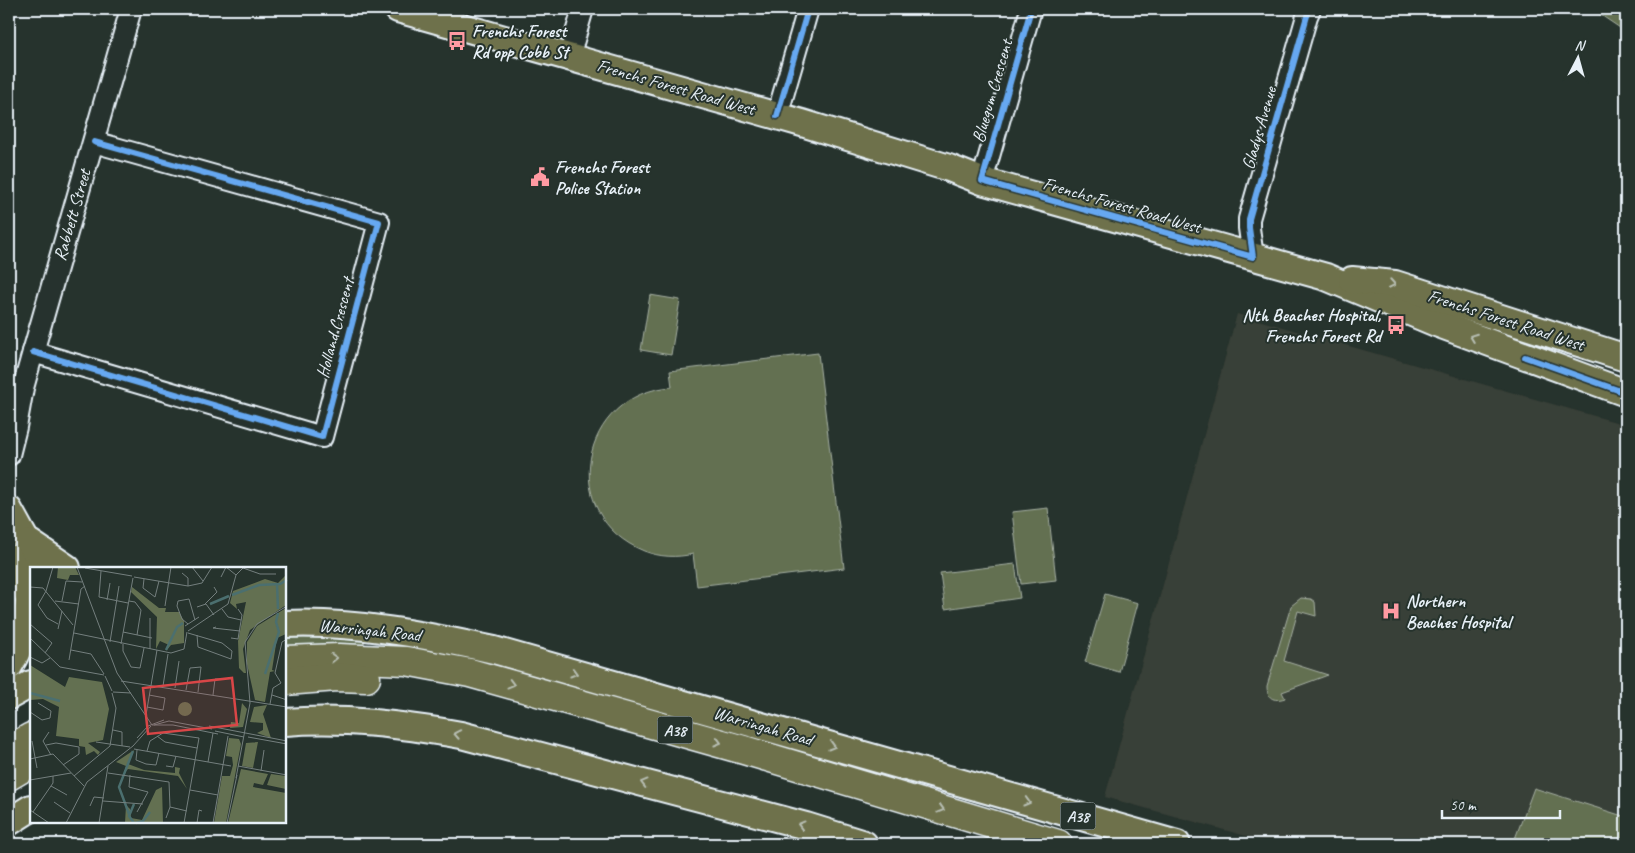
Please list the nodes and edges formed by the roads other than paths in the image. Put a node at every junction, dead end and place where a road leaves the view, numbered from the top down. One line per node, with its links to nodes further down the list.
1 (130, 9): 9 (street, Rabbett Street)
2 (398, 9): 7 (main road, Frenchs Forest Road West)
3 (583, 9): 7 (street)
4 (808, 9): 8 (street)
5 (1031, 9): 10 (street, Bluegum Crescent)
6 (1310, 9): 11 (street, Gladys Avenue)
7 (569, 57): 8 (main road, Frenchs Forest Road West)
8 (777, 116): 10 (main road, Frenchs Forest Road West)
9 (94, 142): 13 (street, Rabbett Street); 13 (street, Holland Crescent)
10 (982, 181): 11 (main road, Frenchs Forest Road West)
11 (1253, 257): 12 (main road, Frenchs Forest Road West)
12 (1326, 278): 14 (main road, Frenchs Forest Road West, one-way to 14); 15 (main road, Frenchs Forest Road West, one-way to 12)
13 (33, 352): 16 (street, Rabbett Street)
14 (1626, 358)
15 (1626, 393)
16 (9, 455)
17 (9, 510): 18 (main road)
18 (17, 549): 19 (main road); 20 (main road); 21 (main road)
19 (40, 567)
20 (64, 567)
21 (30, 599): 26 (main road)
22 (286, 607): 24 (main road)
23 (286, 624): 24 (main road, Warringah Road / A38)
24 (494, 650): 38 (main road, Warringah Road / A38, one-way to 38)
25 (286, 660): 37 (highway, Warringah Road / A38, one-way to 37)
26 (9, 666)
27 (286, 681): 36 (highway, A38)
28 (30, 685): 29 (main road)
29 (9, 696)
30 (286, 722): 35 (main road, one-way to 30)
31 (30, 737): 32 (highway)
32 (9, 750)
33 (30, 764): 34 (highway)
34 (9, 776)
35 (864, 844)
36 (991, 844)
37 (1058, 844)
38 (1176, 844)

